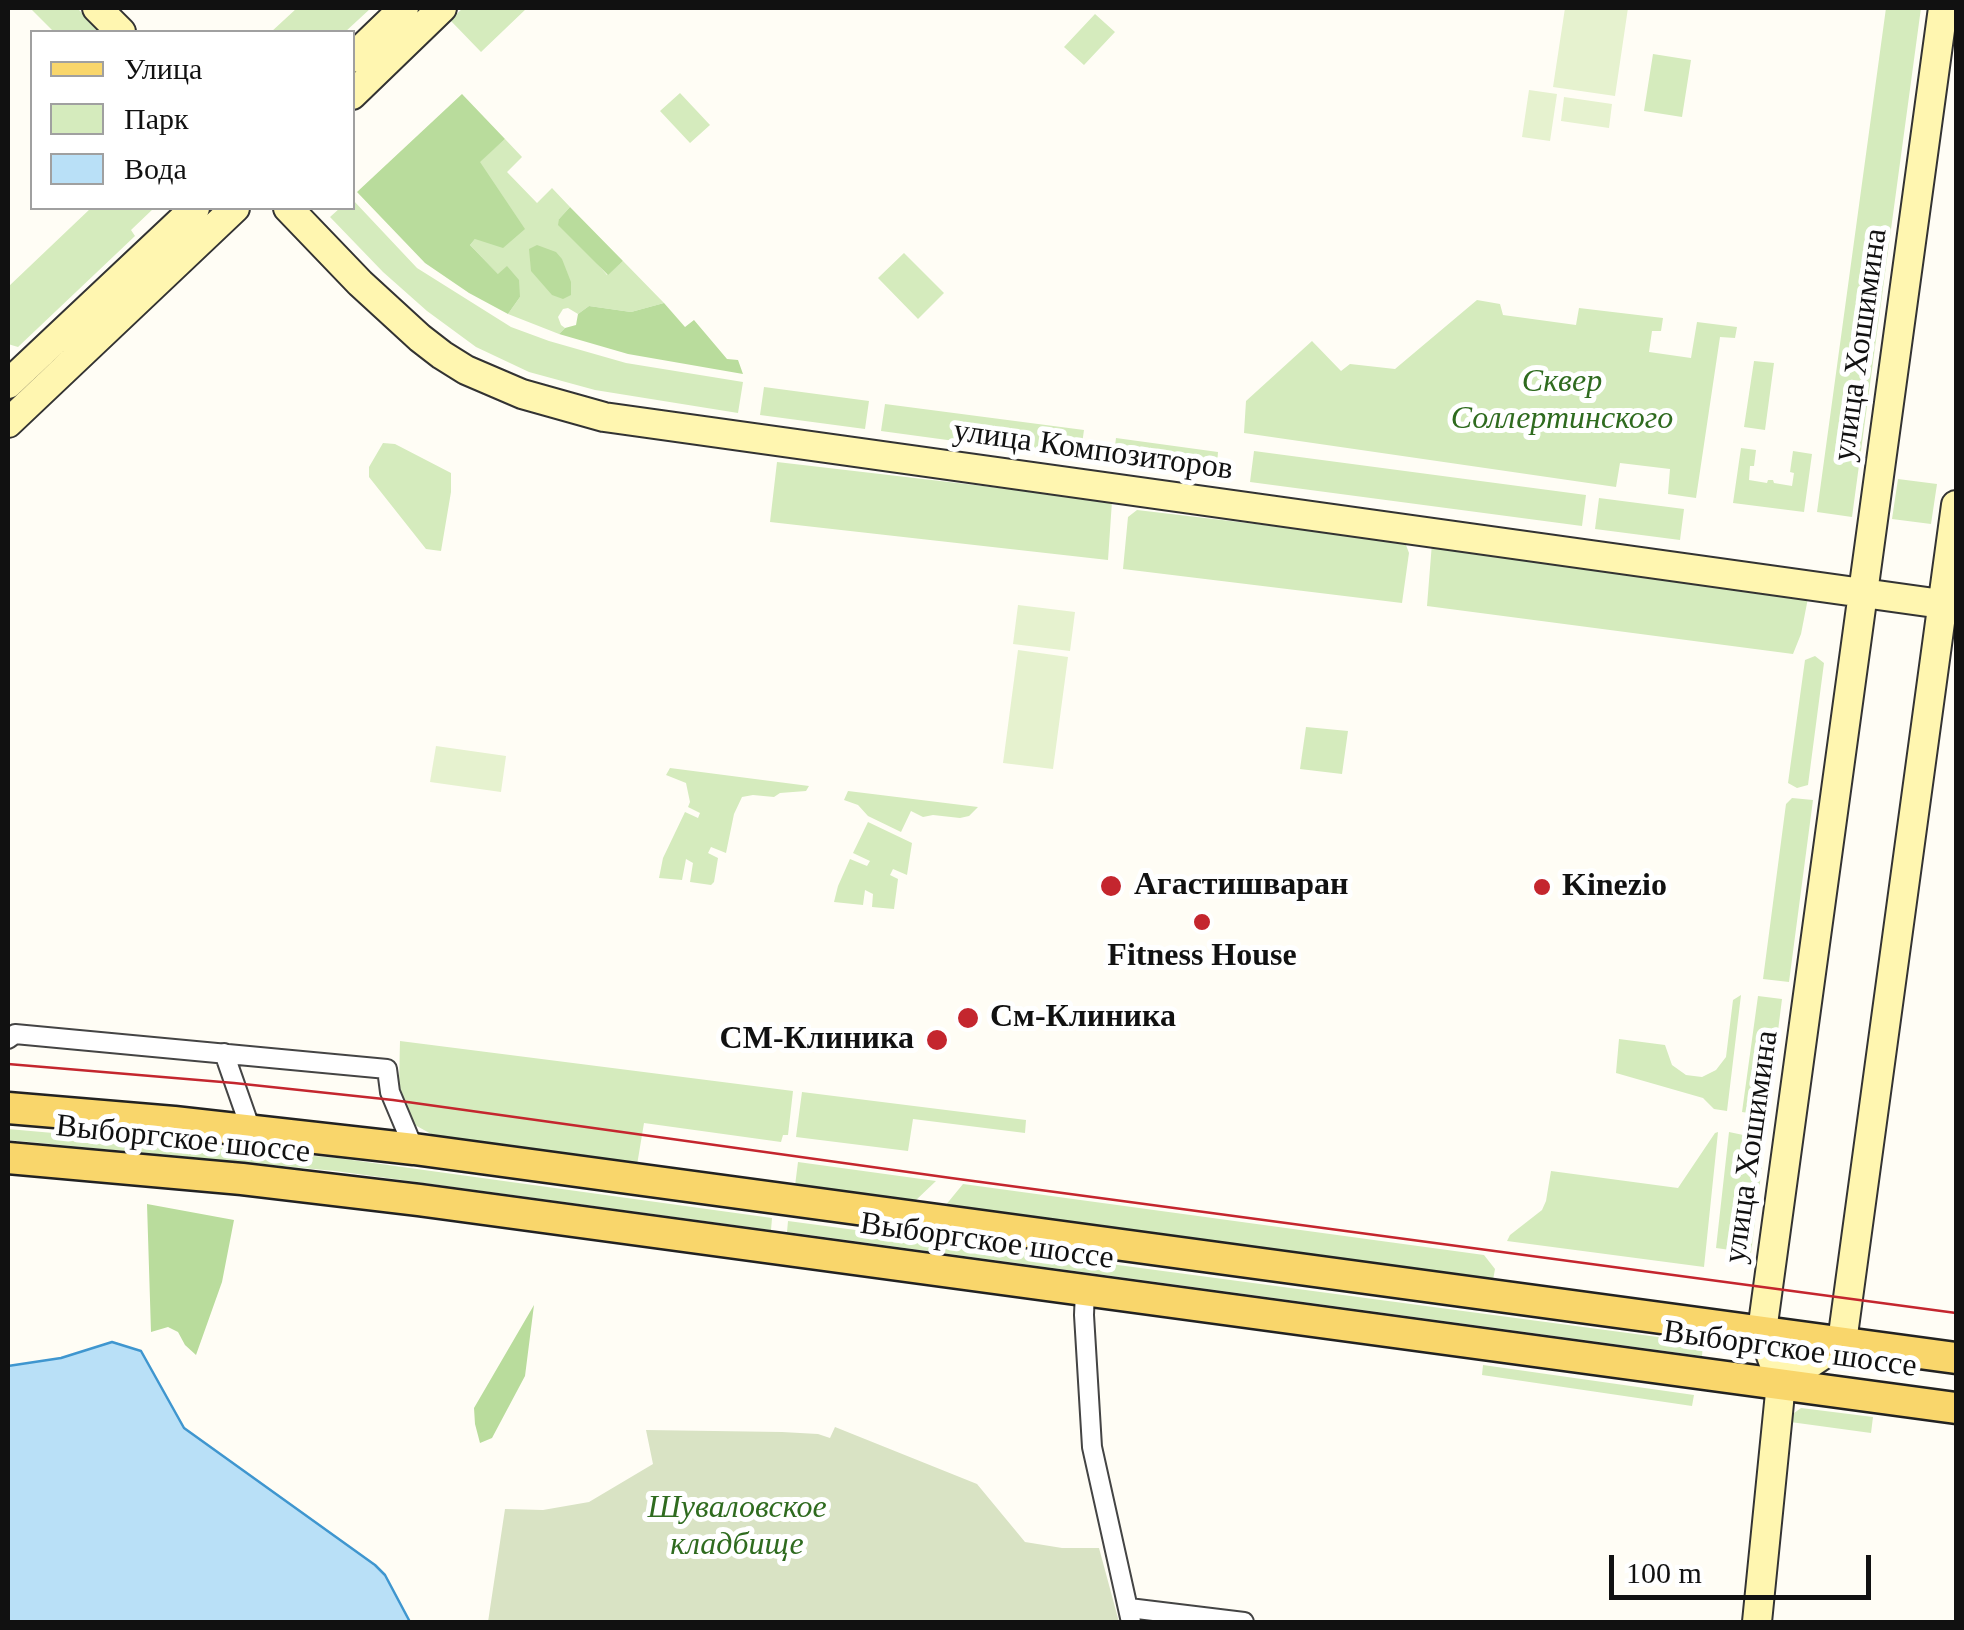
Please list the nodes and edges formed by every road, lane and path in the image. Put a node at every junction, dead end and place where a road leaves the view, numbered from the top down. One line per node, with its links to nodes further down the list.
1 (97, 8): 6 (street)
2 (113, 8): 7 (street)
3 (404, 8): 8 (street)
4 (442, 8): 9 (street)
5 (1943, 8): 17 (street, улица Хошимина)
6 (119, 30)
7 (134, 30)
8 (355, 55)
9 (355, 92)
10 (193, 210): 14 (street)
11 (232, 210): 15 (street)
12 (290, 210): 17 (street, улица Композиторов)
13 (306, 210): 17 (street, улица Композиторов)
14 (8, 384)
15 (8, 423)
16 (1956, 504): 18 (street)
17 (1864, 585): 18 (street, улица Композиторов); 26 (street, улица Хошимина)
18 (1950, 597): 27 (street)
19 (8, 1039): 20 (street)
20 (224, 1053): 22 (street); 23 (street)
21 (8, 1108): 22 (main road, Выборгское шоссе)
22 (252, 1130): 23 (main road, Выборгское шоссе)
23 (414, 1149): 26 (main road, Выборгское шоссе)
24 (8, 1158): 25 (main road, Выборгское шоссе)
25 (1085, 1290): 29 (main road, Выборгское шоссе); 31 (street)
26 (1762, 1332): 27 (main road, Выборгское шоссе); 29 (street, улица Хошимина)
27 (1842, 1342): 28 (main road, Выборгское шоссе); 29 (street)
28 (1956, 1358)
29 (1781, 1383): 30 (main road, Выборгское шоссе); 33 (street)
30 (1956, 1408)
31 (1130, 1615): 32 (street)
32 (1244, 1622)
33 (1757, 1622)

